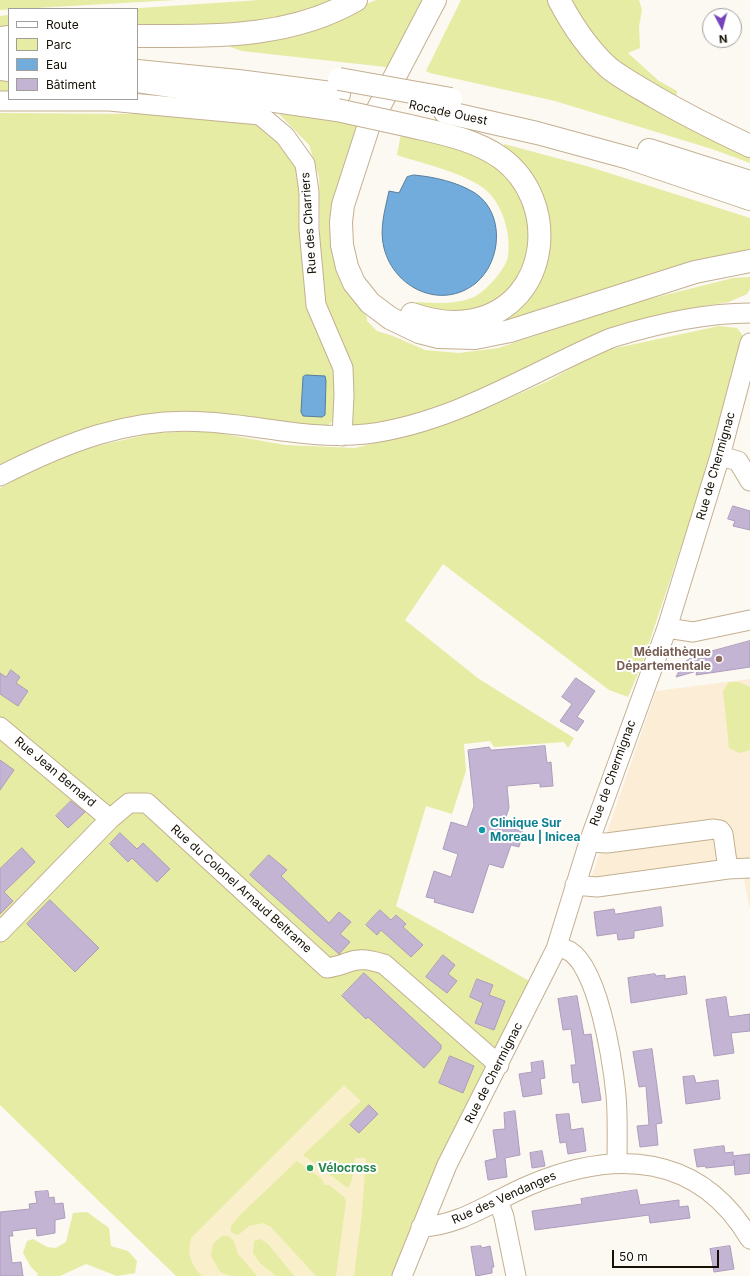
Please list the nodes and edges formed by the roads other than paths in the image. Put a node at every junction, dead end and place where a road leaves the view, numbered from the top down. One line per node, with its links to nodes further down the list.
1 (356, 0): 5 (main road)
2 (435, 0): 15 (main road)
3 (449, 0): 9 (main road, bridge)
4 (559, 0): 12 (main road)
5 (138, 36)
6 (138, 59): 9 (main road, Rocade Ouest)
7 (138, 71): 9 (main road, Rocade Ouest)
8 (138, 81): 9 (main road)
9 (338, 95): 11 (main road, Rocade Ouest)
10 (0, 101): 18 (street, Rue des Charriers)
11 (448, 105): 13 (main road, Rocade Ouest); 14 (main road, Rocade Ouest)
12 (750, 146)
13 (750, 182)
14 (750, 199)
15 (747, 261)
16 (750, 313): 18 (street)
17 (750, 344): 19 (street, Rue de Chermignac)
18 (342, 436): 20 (street)
19 (720, 456): 21 (street); 23 (street, Rue de Chermignac)
20 (0, 476)
21 (750, 481)
22 (750, 620): 23 (street)
23 (667, 628): 26 (street, Rue de Chermignac)
24 (0, 727): 25 (street, Rue Jean Bernard)
25 (110, 819): 30 (street, Rue du Colonel Arnaud Beltrame); 32 (street, Rue du Colonel Arnaud Beltrame)
26 (589, 842): 28 (street); 29 (street, Rue de Chermignac)
27 (750, 868): 28 (street)
28 (728, 869): 29 (street)
29 (575, 886): 31 (street, Rue de Chermignac)
30 (0, 932)
31 (556, 949): 32 (street, Rue de Chermignac); 33 (street)
32 (499, 1065): 35 (street, Rue de Chermignac)
33 (617, 1163): 34 (street, Rue des Vendanges); 36 (street, Rue des Vendanges)
34 (498, 1200): 35 (street, Rue des Vendanges); 38 (street)
35 (421, 1227): 37 (street, Rue de Chermignac)
36 (750, 1239)
37 (402, 1276)
38 (516, 1276)

